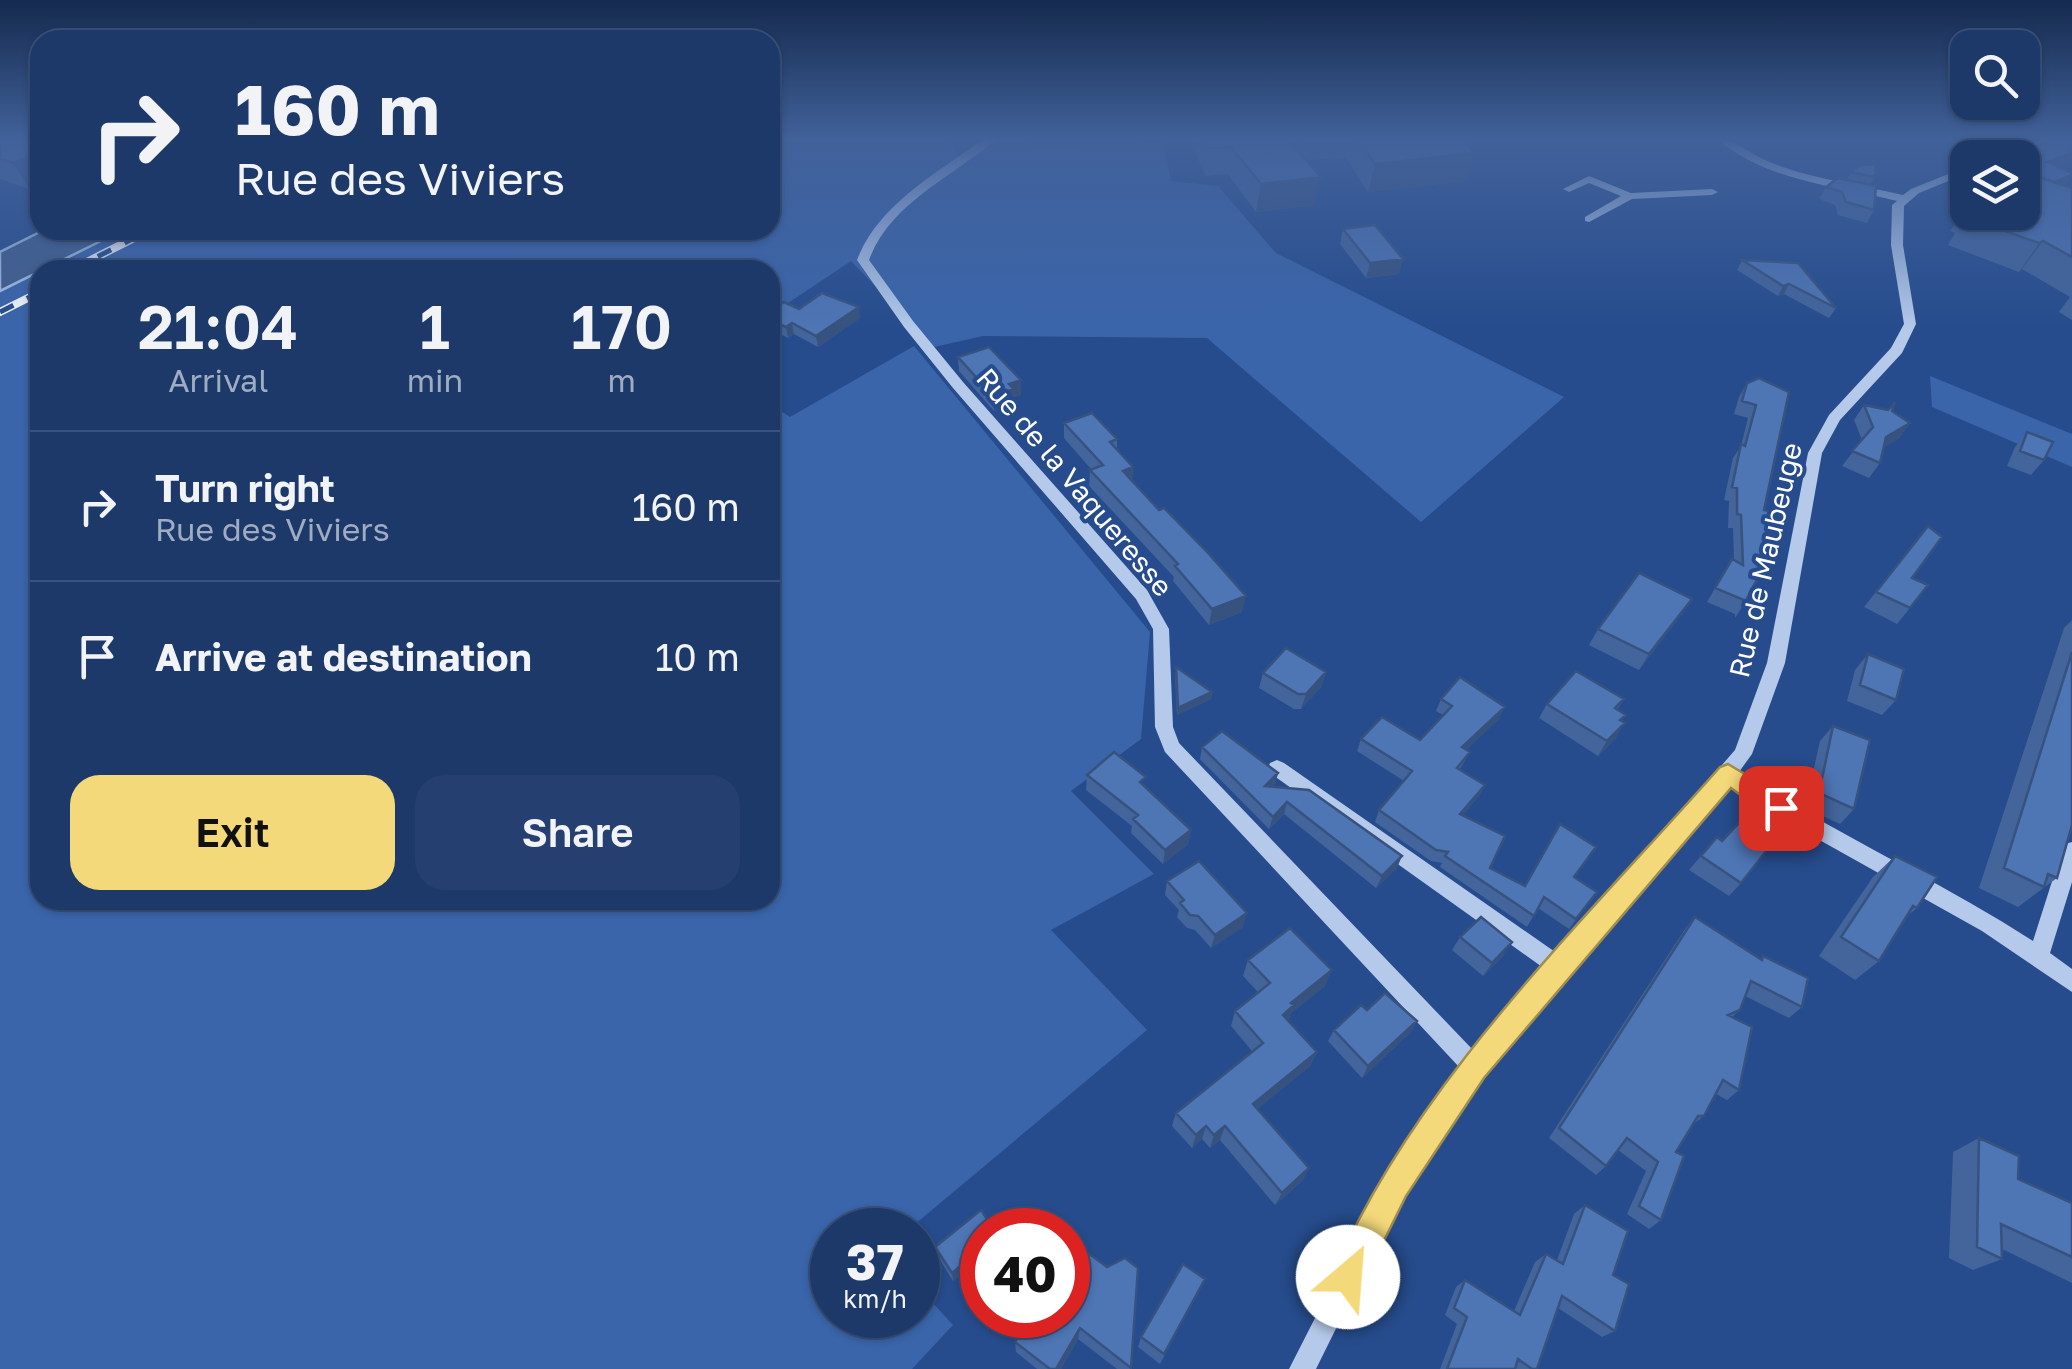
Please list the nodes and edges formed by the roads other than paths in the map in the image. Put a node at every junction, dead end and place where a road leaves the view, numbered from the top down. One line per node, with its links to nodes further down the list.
1 (909, 202): 11 (street, Rue de la Vaqueresse)
2 (1620, 202): 4 (street)
3 (1902, 202): 6 (street, Rue de Maubeuge)
4 (1589, 219)
5 (1277, 768): 9 (street)
6 (1728, 774): 8 (street); 9 (street, Rue de Maubeuge)
7 (2072, 850): 8 (street)
8 (2039, 956): 10 (street)
9 (1560, 967): 11 (street, Rue de Maubeuge)
10 (2072, 982)
11 (1474, 1068): 12 (street, Rue de Maubeuge)
12 (1302, 1369)

